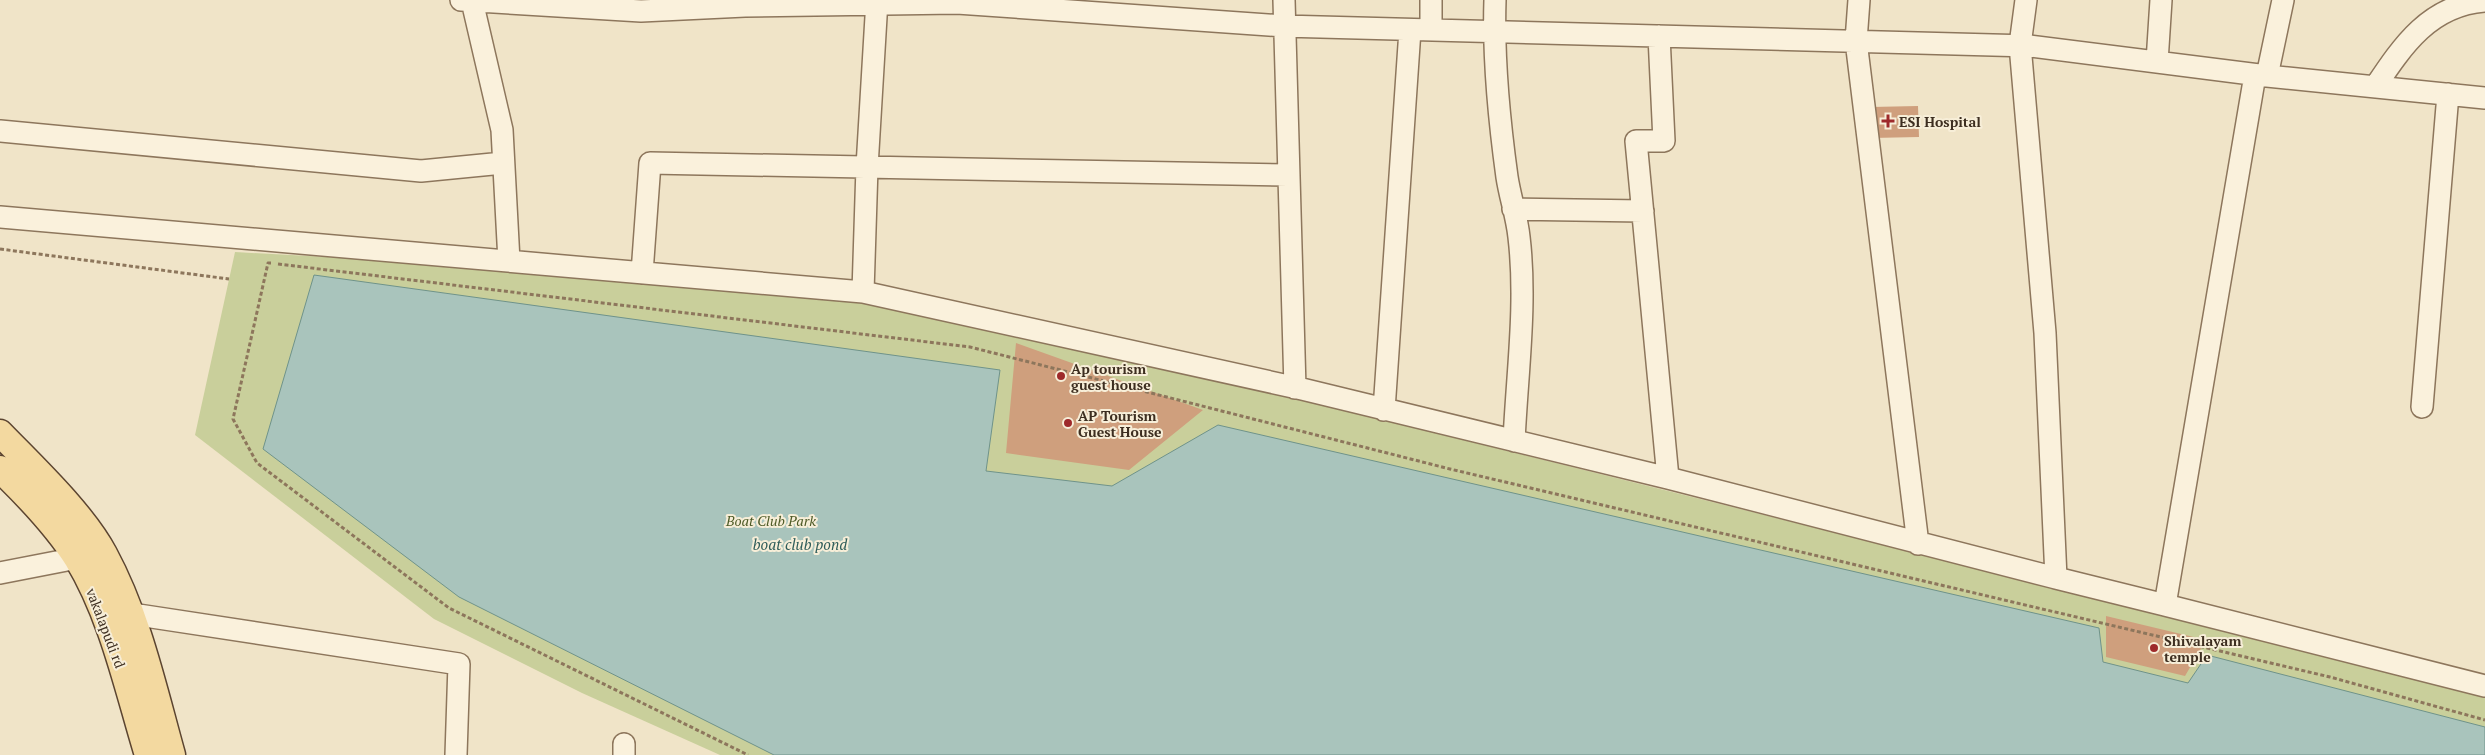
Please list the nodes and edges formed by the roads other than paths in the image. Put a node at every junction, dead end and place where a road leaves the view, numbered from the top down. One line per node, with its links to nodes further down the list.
1 (466, 0): 10 (street); 27 (street)
2 (1284, 0): 15 (street)
3 (1431, 0): 16 (street)
4 (1495, 0): 17 (street)
5 (1859, 0): 19 (street)
6 (2026, 0): 20 (street)
7 (2161, 0): 21 (street)
8 (2283, 0): 22 (street)
9 (2485, 1): 23 (street)
10 (517, 2): 13 (street)
11 (745, 3): 12 (street); 13 (street)
12 (876, 3): 14 (street); 28 (street)
13 (608, 4)
14 (1054, 5): 15 (street)
15 (1283, 26): 16 (street); 29 (street)
16 (1421, 30): 17 (street); 38 (street)
17 (1494, 33): 18 (street); 30 (street)
18 (1659, 36): 19 (street); 31 (street)
19 (1856, 41): 20 (street); 43 (street)
20 (2020, 46): 21 (street); 46 (street)
21 (2157, 62): 22 (street)
22 (2261, 76): 23 (street); 47 (street)
23 (2375, 87): 24 (street)
24 (2448, 94): 25 (street); 37 (street)
25 (2485, 98)
26 (0, 131): 27 (street)
27 (504, 163): 33 (street)
28 (866, 167): 29 (street); 34 (street); 35 (street)
29 (1288, 175): 36 (street)
30 (1513, 209): 31 (street); 40 (street)
31 (1642, 211): 42 (street)
32 (0, 217): 33 (street)
33 (509, 261): 34 (street)
34 (642, 273): 35 (street)
35 (863, 292): 36 (street)
36 (1295, 388): 38 (street)
37 (2422, 407)
38 (1384, 410): 40 (street)
39 (0, 433): 48 (main road)
40 (1514, 441): 42 (street)
41 (0, 469): 44 (main road, vakalapudi rd)
42 (1668, 478): 43 (street)
43 (1918, 544): 46 (street)
44 (77, 558): 45 (street); 49 (main road, vakalapudi rd)
45 (0, 573)
46 (2056, 578): 47 (street)
47 (2165, 605): 50 (street)
48 (132, 614): 49 (street); 52 (main road); 53 (street)
49 (107, 623): 51 (main road, vakalapudi rd)
50 (2485, 686)
51 (148, 755)
52 (172, 755)
53 (456, 755)

